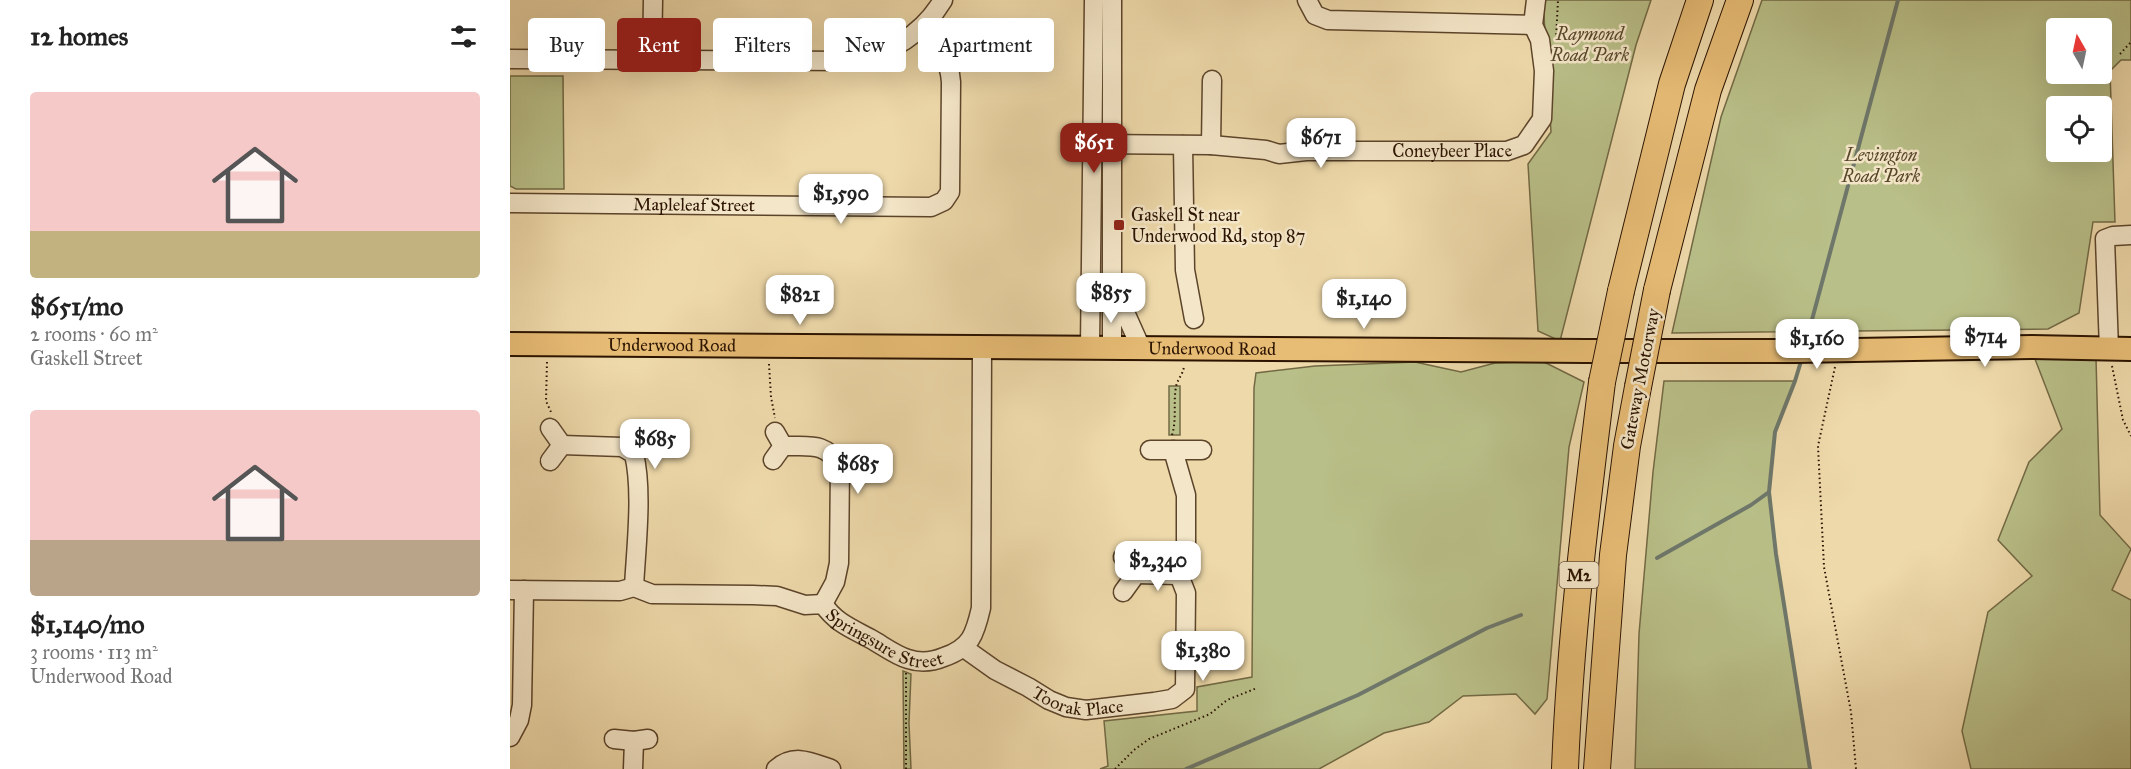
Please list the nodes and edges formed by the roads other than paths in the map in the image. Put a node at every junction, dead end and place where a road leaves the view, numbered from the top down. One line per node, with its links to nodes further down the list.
1 (653, 0): 9 (street)
2 (943, 0): 10 (street)
3 (1094, 0): 18 (street)
4 (1112, 0): 18 (street)
5 (1307, 0): 11 (street)
6 (1536, 0): 11 (street)
7 (1700, 0): 50 (highway, Gateway Motorway / M2, bridge)
8 (1740, 0): 51 (highway, Gateway Motorway / M2, bridge)
9 (653, 18)
10 (930, 18)
11 (1533, 25): 20 (street, Coneybeer Place)
12 (918, 30): 15 (street)
13 (510, 59): 14 (street)
14 (617, 60)
15 (701, 60)
16 (950, 72): 21 (street, Mapleleaf Street)
17 (1212, 80): 20 (street)
18 (1102, 144): 19 (street, Coneybeer Place); 23 (street); 27 (street)
19 (1183, 145): 20 (street, Coneybeer Place); 24 (street)
20 (1212, 145)
21 (510, 202)
22 (2131, 235): 29 (street)
23 (1113, 285): 27 (street); 28 (street)
24 (1194, 319)
25 (510, 344): 26 (main road, Underwood Road)
26 (982, 348): 27 (main road, Underwood Road); 44 (street, Springsure Street)
27 (1101, 348): 28 (main road, Underwood Road)
28 (1141, 348): 29 (main road, Underwood Road)
29 (2120, 349)
30 (550, 428): 31 (street)
31 (562, 445): 36 (street); 40 (street)
32 (777, 446): 43 (street)
33 (1150, 450): 34 (street)
34 (1173, 450): 35 (street); 39 (street, Toorak Place)
35 (1202, 450)
36 (550, 461)
37 (1123, 557): 38 (street)
38 (1137, 574): 39 (street); 42 (street)
39 (1179, 574): 44 (street, Toorak Place)
40 (634, 587): 41 (street, Springsure Street); 43 (street, Springsure Street)
41 (517, 590): 45 (street)
42 (1123, 592)
43 (823, 604): 44 (street, Springsure Street)
44 (964, 648)
45 (510, 737)
46 (614, 738): 47 (street)
47 (633, 769)
48 (776, 769): 49 (street)
49 (831, 769)
50 (1565, 769)
51 (1597, 769)

